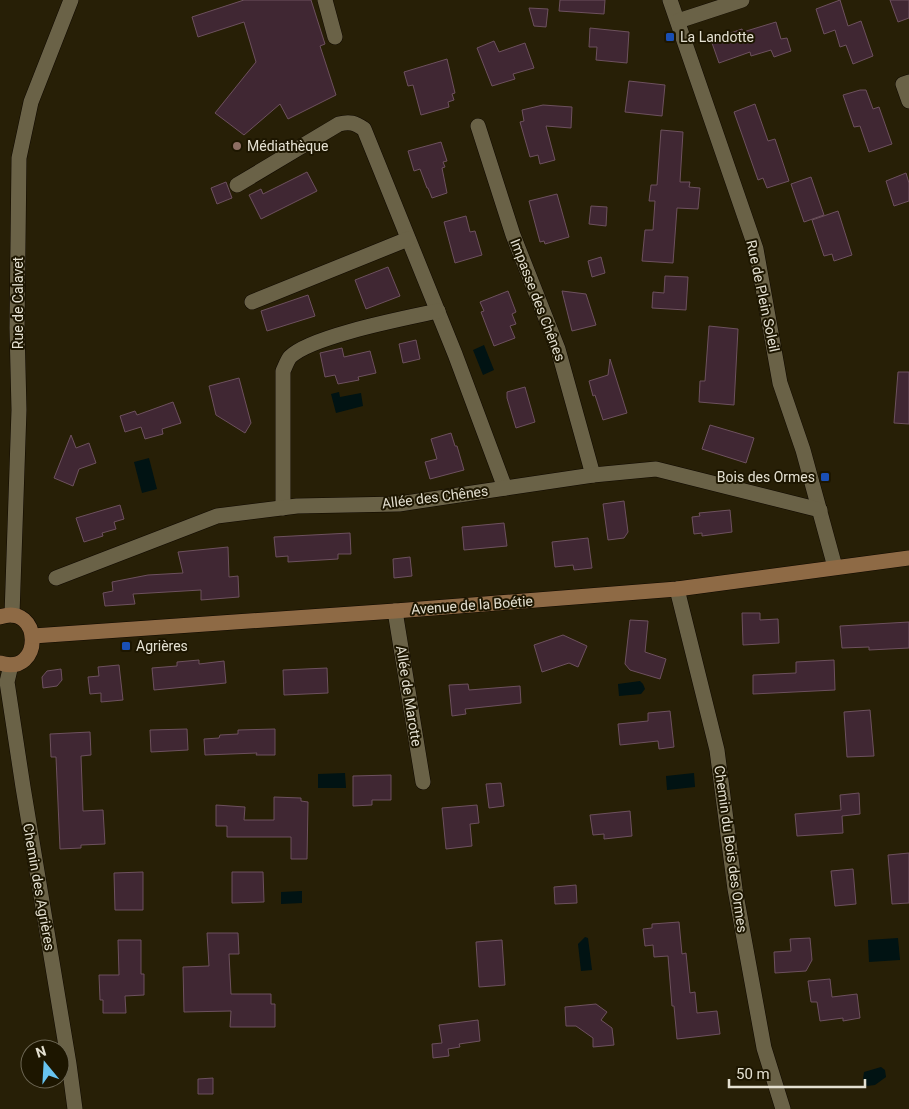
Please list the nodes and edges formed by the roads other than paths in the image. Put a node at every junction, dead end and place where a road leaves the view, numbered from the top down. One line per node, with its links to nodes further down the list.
1 (72, 0): 23 (street, Rue de Calavet)
2 (325, 0): 6 (street)
3 (670, 0): 5 (street, Rue de Plein Soleil)
4 (742, 0): 5 (street)
5 (678, 21): 17 (street, Rue de Plein Soleil)
6 (335, 37)
7 (909, 82): 8 (street)
8 (909, 101)
9 (478, 126): 14 (street, Impasse des Chênes)
10 (237, 185): 11 (street)
11 (408, 240): 12 (street); 13 (street)
12 (252, 302)
13 (438, 311): 15 (street); 16 (street)
14 (593, 475): 15 (street, Allée des Chênes); 17 (street, Allée des Chênes)
15 (505, 488): 16 (street, Allée des Chênes)
16 (284, 508): 20 (street, Allée des Chênes)
17 (820, 510): 19 (street, Rue de Plein Soleil)
18 (909, 558): 19 (main road, Avenue de la Boétie)
19 (835, 567): 21 (main road, Avenue de la Boétie)
20 (56, 578)
21 (677, 589): 22 (main road, Avenue de la Boétie); 28 (street, Chemin du Bois des Ormes)
22 (395, 611): 24 (main road, Avenue de la Boétie); 26 (street, Allée de Marotte)
23 (6, 616): 24 (main road)
24 (33, 636): 25 (main road)
25 (6, 664): 27 (street, Chemin des Agrières)
26 (423, 782)
27 (75, 1109)
28 (783, 1109)

